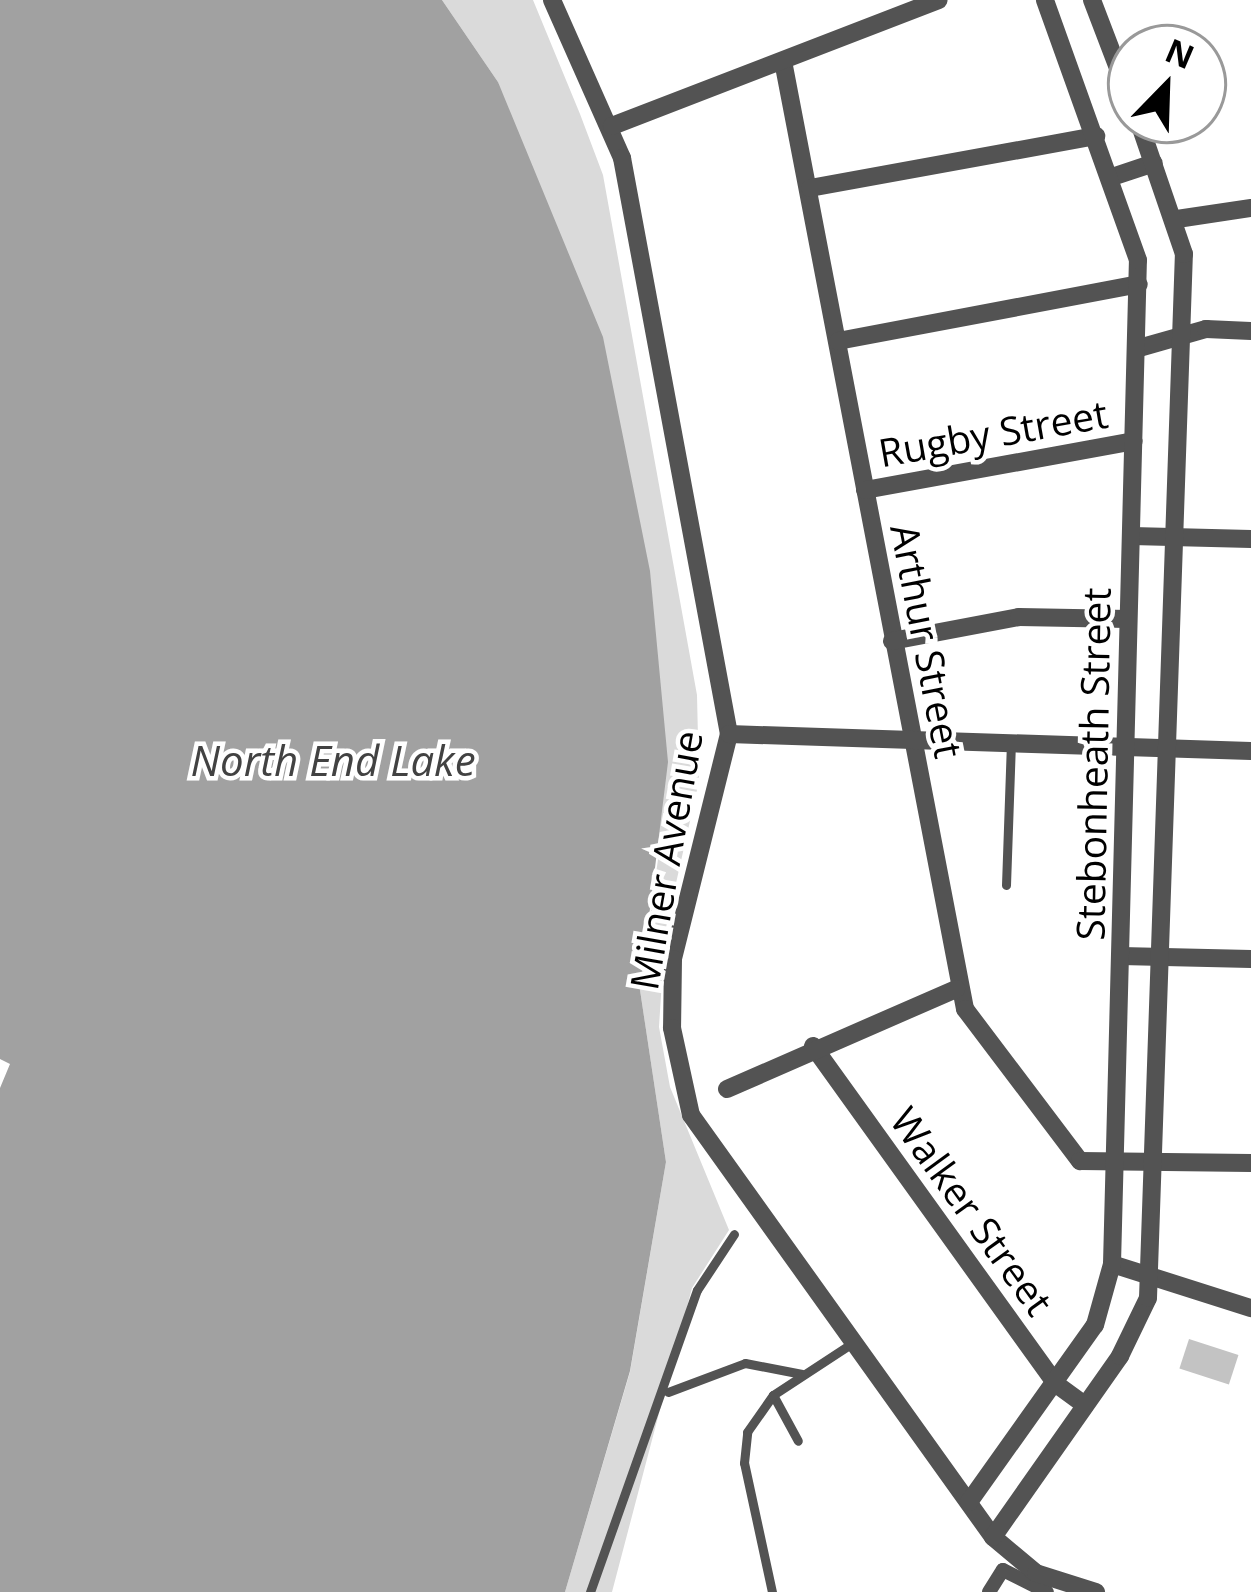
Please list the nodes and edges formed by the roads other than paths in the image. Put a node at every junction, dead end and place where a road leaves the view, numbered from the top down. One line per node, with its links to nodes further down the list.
1 (552, 0): 7 (street, Milner Avenue)
2 (938, 0): 6 (street)
3 (1045, 0): 8 (street, Stebonheath Street)
4 (1092, 0): 5 (street)
5 (1107, 39)
6 (783, 61): 7 (street); 12 (street, Arthur Street)
7 (612, 126): 27 (street, Milner Avenue)
8 (1096, 136): 11 (street, Stebonheath Street); 12 (street)
9 (1147, 144): 10 (street, Stebonheath Street)
10 (1154, 163): 11 (street); 14 (street, Stebonheath Street)
11 (1112, 177): 15 (street, Stebonheath Street)
12 (810, 188): 18 (street, Arthur Street)
13 (1251, 208): 14 (street)
14 (1177, 219): 17 (street, Stebonheath Street)
15 (1139, 284): 18 (street); 19 (street, Stebonheath Street)
16 (1251, 331): 17 (street)
17 (1183, 335): 19 (street); 23 (street, Stebonheath Street)
18 (838, 341): 21 (street, Arthur Street)
19 (1138, 348): 20 (street, Stebonheath Street)
20 (1134, 441): 21 (street, Rugby Street); 22 (street, Stebonheath Street)
21 (865, 490): 26 (street, Arthur Street)
22 (1132, 536): 23 (street); 25 (street, Stebonheath Street)
23 (1175, 537): 24 (street); 31 (street, Stebonheath Street)
24 (1251, 539)
25 (1128, 619): 26 (street); 30 (street, Stebonheath Street)
26 (892, 641): 28 (street, Arthur Street)
27 (729, 734): 28 (street); 47 (street, Milner Avenue)
28 (911, 736): 29 (street); 37 (street, Arthur Street)
29 (1011, 740): 30 (street); 33 (lane)
30 (1126, 745): 31 (street); 34 (street, Stebonheath Street)
31 (1170, 749): 32 (street); 35 (street, Stebonheath Street)
32 (1251, 751)
33 (1006, 885)
34 (1121, 956): 35 (street); 42 (street, Stebonheath Street)
35 (1162, 956): 36 (street); 40 (street, Stebonheath Street)
36 (1251, 959)
37 (956, 989): 38 (street); 42 (street, Arthur Street)
38 (813, 1046): 39 (street); 49 (street, Walker Street)
39 (728, 1089)
40 (1156, 1159): 41 (street); 42 (street); 45 (street, Stebonheath Street)
41 (1251, 1162)
42 (1115, 1165): 44 (street, Stebonheath Street)
43 (734, 1234): 50 (lane)
44 (1112, 1264): 45 (street); 49 (street, Stebonheath Street)
45 (1150, 1276): 46 (street); 52 (street, Stebonheath Street)
46 (1251, 1308)
47 (851, 1344): 48 (lane); 54 (street, Milner Avenue)
48 (802, 1374): 50 (lane); 51 (lane)
49 (1056, 1384): 52 (street, Walker Street); 54 (street, Stebonheath Street)
50 (668, 1392): 56 (lane)
51 (773, 1395): 53 (lane); 57 (lane)
52 (1085, 1405): 55 (street, Stebonheath Street)
53 (798, 1441)
54 (969, 1502): 55 (street, Milner Avenue)
55 (993, 1537): 60 (street, Milner Avenue)
56 (590, 1592)
57 (772, 1592)
58 (989, 1592): 59 (street)
59 (1047, 1592)
60 (1096, 1592)

